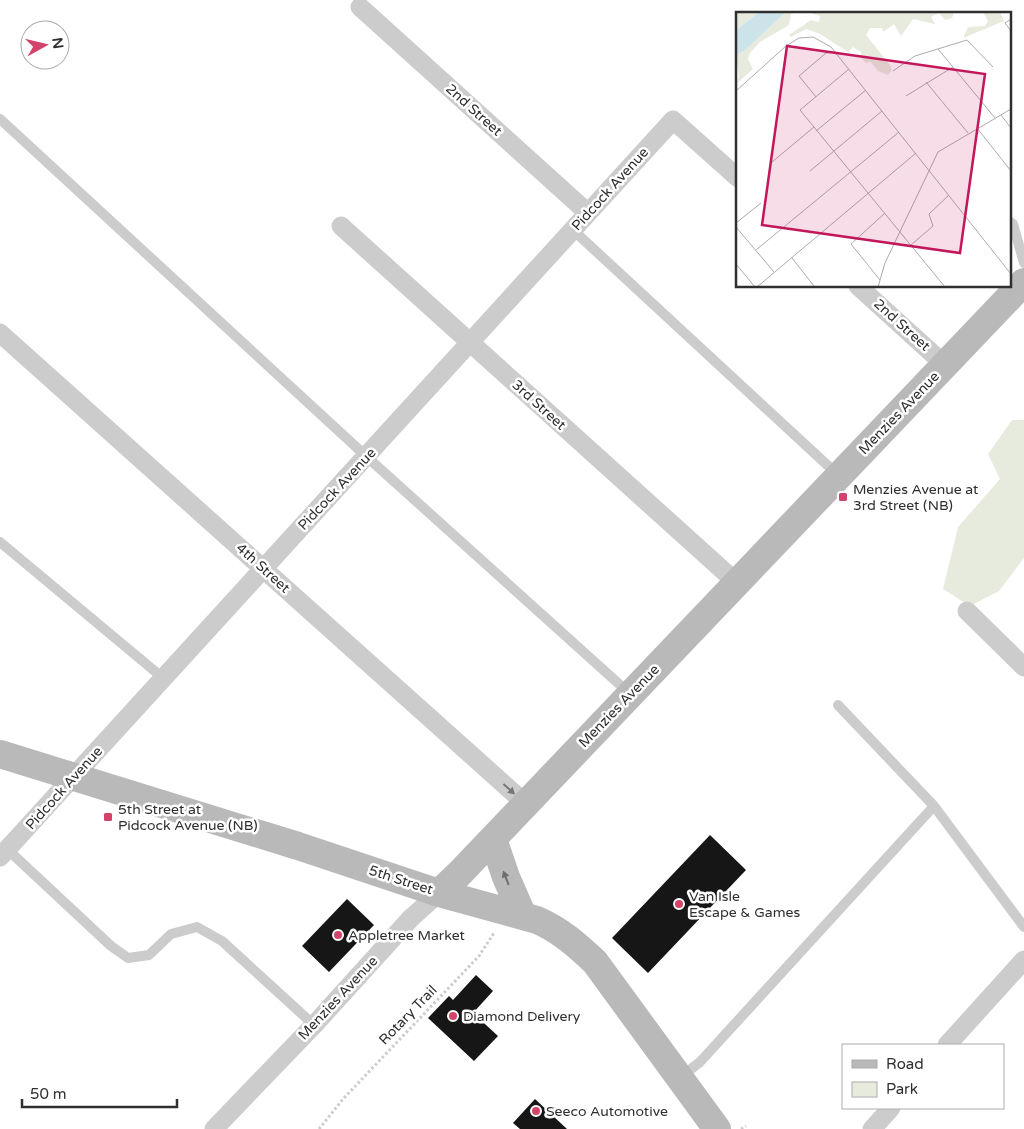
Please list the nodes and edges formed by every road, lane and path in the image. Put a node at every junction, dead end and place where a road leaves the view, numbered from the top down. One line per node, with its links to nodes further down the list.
1 (360, 7): 4 (street, 2nd Street)
2 (0, 119): 14 (lane)
3 (736, 176): 4 (street, Pidcock Avenue)
4 (588, 213): 7 (street, Pidcock Avenue)
5 (1012, 223): 8 (lane)
6 (342, 226): 12 (street, 3rd Street)
7 (573, 230): 12 (street, Pidcock Avenue); 15 (lane)
8 (1024, 263)
9 (1024, 282): 13 (street, Menzies Avenue)
10 (860, 288): 13 (street, 2nd Street)
11 (0, 333): 17 (street, 4th Street)
12 (470, 342): 14 (street, Pidcock Avenue); 18 (street, 3rd Street)
13 (946, 365): 15 (street, Menzies Avenue)
14 (367, 457): 17 (street, Pidcock Avenue); 22 (lane)
15 (839, 476): 18 (street, Menzies Avenue)
16 (0, 542): 21 (lane)
17 (263, 568): 21 (street, Pidcock Avenue); 26 (street, 4th Street, one-way to 26)
18 (737, 583): 22 (street, Menzies Avenue)
19 (966, 611): 20 (street)
20 (1024, 667)
21 (163, 678): 25 (street, Pidcock Avenue)
22 (630, 695): 26 (street, Menzies Avenue)
23 (838, 705): 27 (lane)
24 (0, 754): 25 (street, 5th Street)
25 (74, 777): 29 (street, Pidcock Avenue); 30 (street, 5th Street)
26 (526, 804): 28 (street, Menzies Avenue)
27 (934, 806): 32 (lane); 36 (lane)
28 (493, 839): 30 (street, Menzies Avenue); 31 (street, one-way to 28)
29 (3, 853): 34 (lane)
30 (439, 893): 31 (street, 5th Street); 34 (street, Menzies Avenue)
31 (515, 914): 36 (street, 5th Street); 41 (path, Rotary Trail)
32 (1024, 927)
33 (1024, 960): 35 (street)
34 (314, 1025): 40 (street, Menzies Avenue)
35 (948, 1044)
36 (680, 1078): 39 (street, 5th Street)
37 (890, 1109): 43 (street)
38 (746, 1126): 42 (path)
39 (714, 1128)
40 (214, 1129)
41 (319, 1129)
42 (741, 1129)
43 (872, 1129)

